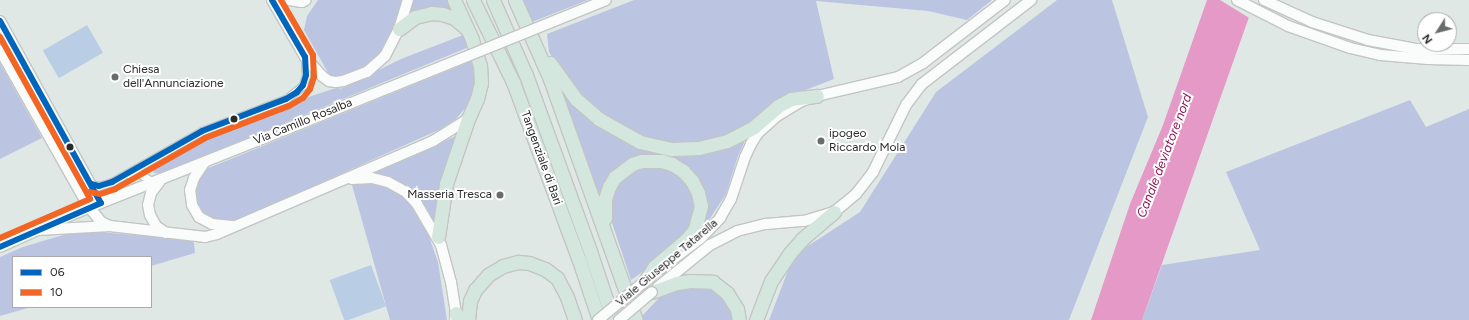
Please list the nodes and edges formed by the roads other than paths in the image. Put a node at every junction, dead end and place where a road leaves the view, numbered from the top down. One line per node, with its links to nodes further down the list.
1 (272, 0): 23 (street)
2 (289, 0): 3 (street)
3 (306, 0)
4 (408, 0): 15 (street)
5 (454, 0): 16 (highway)
6 (473, 0): 47 (highway, Tangenziale di Bari)
7 (493, 0): 48 (highway, Tangenziale di Bari)
8 (515, 0): 19 (highway)
9 (606, 0): 27 (street, Via Camillo Rosalba, bridge)
10 (1005, 0): 25 (street, Viale Giuseppe Tatarella)
11 (1031, 0): 35 (street, Viale Giuseppe Tatarella)
12 (1237, 0): 18 (street)
13 (1264, 0): 17 (street)
14 (1, 23): 31 (street)
15 (399, 29): 16 (highway); 23 (street)
16 (468, 30): 26 (highway)
17 (1368, 40): 18 (street); 20 (street); 22 (street)
18 (1328, 42): 22 (street)
19 (536, 44): 25 (highway); 42 (highway)
20 (1469, 49)
21 (1, 53): 32 (street)
22 (1398, 56): 24 (street)
23 (306, 57): 28 (street)
24 (1469, 60)
25 (817, 96): 43 (street, Viale Giuseppe Tatarella)
26 (468, 119): 30 (street); 40 (highway)
27 (204, 162): 29 (street, Via Camillo Rosalba); 37 (street)
28 (126, 174): 29 (street); 31 (street)
29 (162, 179): 33 (street, Via Camillo Rosalba); 39 (street)
30 (346, 179): 37 (street); 40 (street)
31 (89, 182): 32 (street); 33 (street)
32 (76, 185): 34 (street)
33 (101, 203): 34 (street, Via Camillo Rosalba)
34 (89, 207): 36 (street); 38 (street, Via Camillo Rosalba)
35 (834, 212): 43 (street, Viale Giuseppe Tatarella); 52 (highway)
36 (110, 226): 38 (street); 39 (street)
37 (238, 226): 39 (street)
38 (38, 230): 41 (street, Via Camillo Rosalba)
39 (166, 233)
40 (438, 237): 44 (street)
41 (0, 247)
42 (612, 247): 43 (highway); 50 (highway)
43 (649, 287): 47 (street, Viale Giuseppe Tatarella, bridge); 49 (street, Viale Giuseppe Tatarella, bridge); 51 (highway)
44 (456, 318)
45 (468, 320): 46 (highway)
46 (575, 320)
47 (599, 320)
48 (613, 320)
49 (619, 320)
50 (636, 320)
51 (739, 320)
52 (756, 320)

